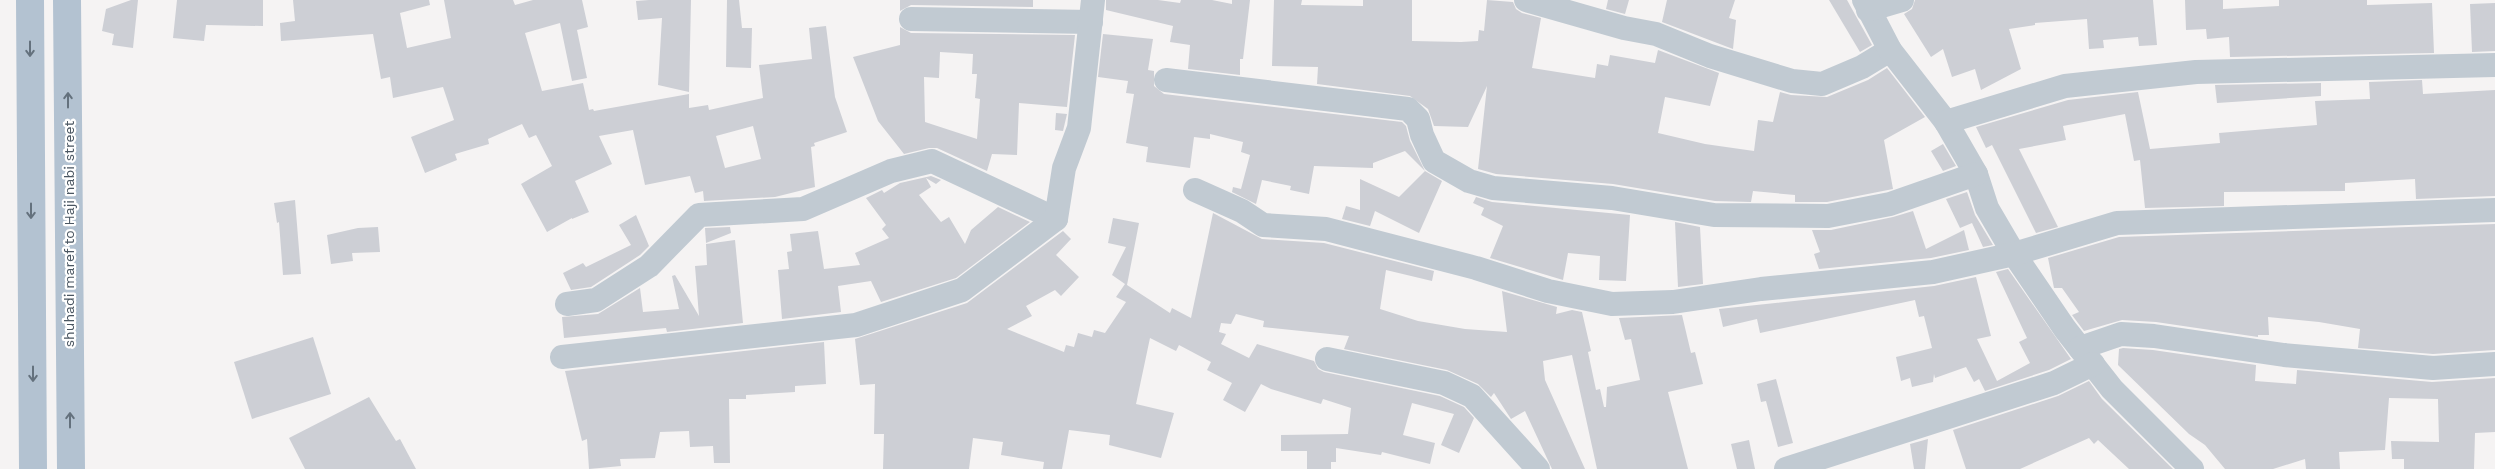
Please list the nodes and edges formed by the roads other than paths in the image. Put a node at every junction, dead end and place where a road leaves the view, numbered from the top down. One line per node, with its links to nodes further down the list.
1 (30, 0): 22 (main road, one-way to 22)
2 (68, 0): 23 (main road, shuhadi maref to Haji nabi street, one-way to 2)
3 (1526, 0): 8 (street)
4 (1902, 0): 5 (street)
5 (1866, 5): 8 (street)
6 (1092, 11): 7 (street); 15 (street)
7 (911, 19)
8 (1890, 50): 11 (street)
9 (2495, 65): 11 (street)
10 (1166, 80): 12 (street)
11 (1946, 122): 12 (street)
12 (1976, 174): 16 (street)
13 (1195, 190): 16 (street)
14 (2495, 210): 16 (street)
15 (1056, 219): 17 (street); 19 (street)
16 (2014, 254): 18 (street)
17 (567, 304)
18 (2086, 356): 21 (street); 25 (street); 26 (street)
19 (562, 357)
20 (1327, 359): 24 (street)
21 (2495, 364)
22 (33, 469)
23 (71, 469)
24 (1538, 469)
25 (1786, 469)
26 (2192, 469)

